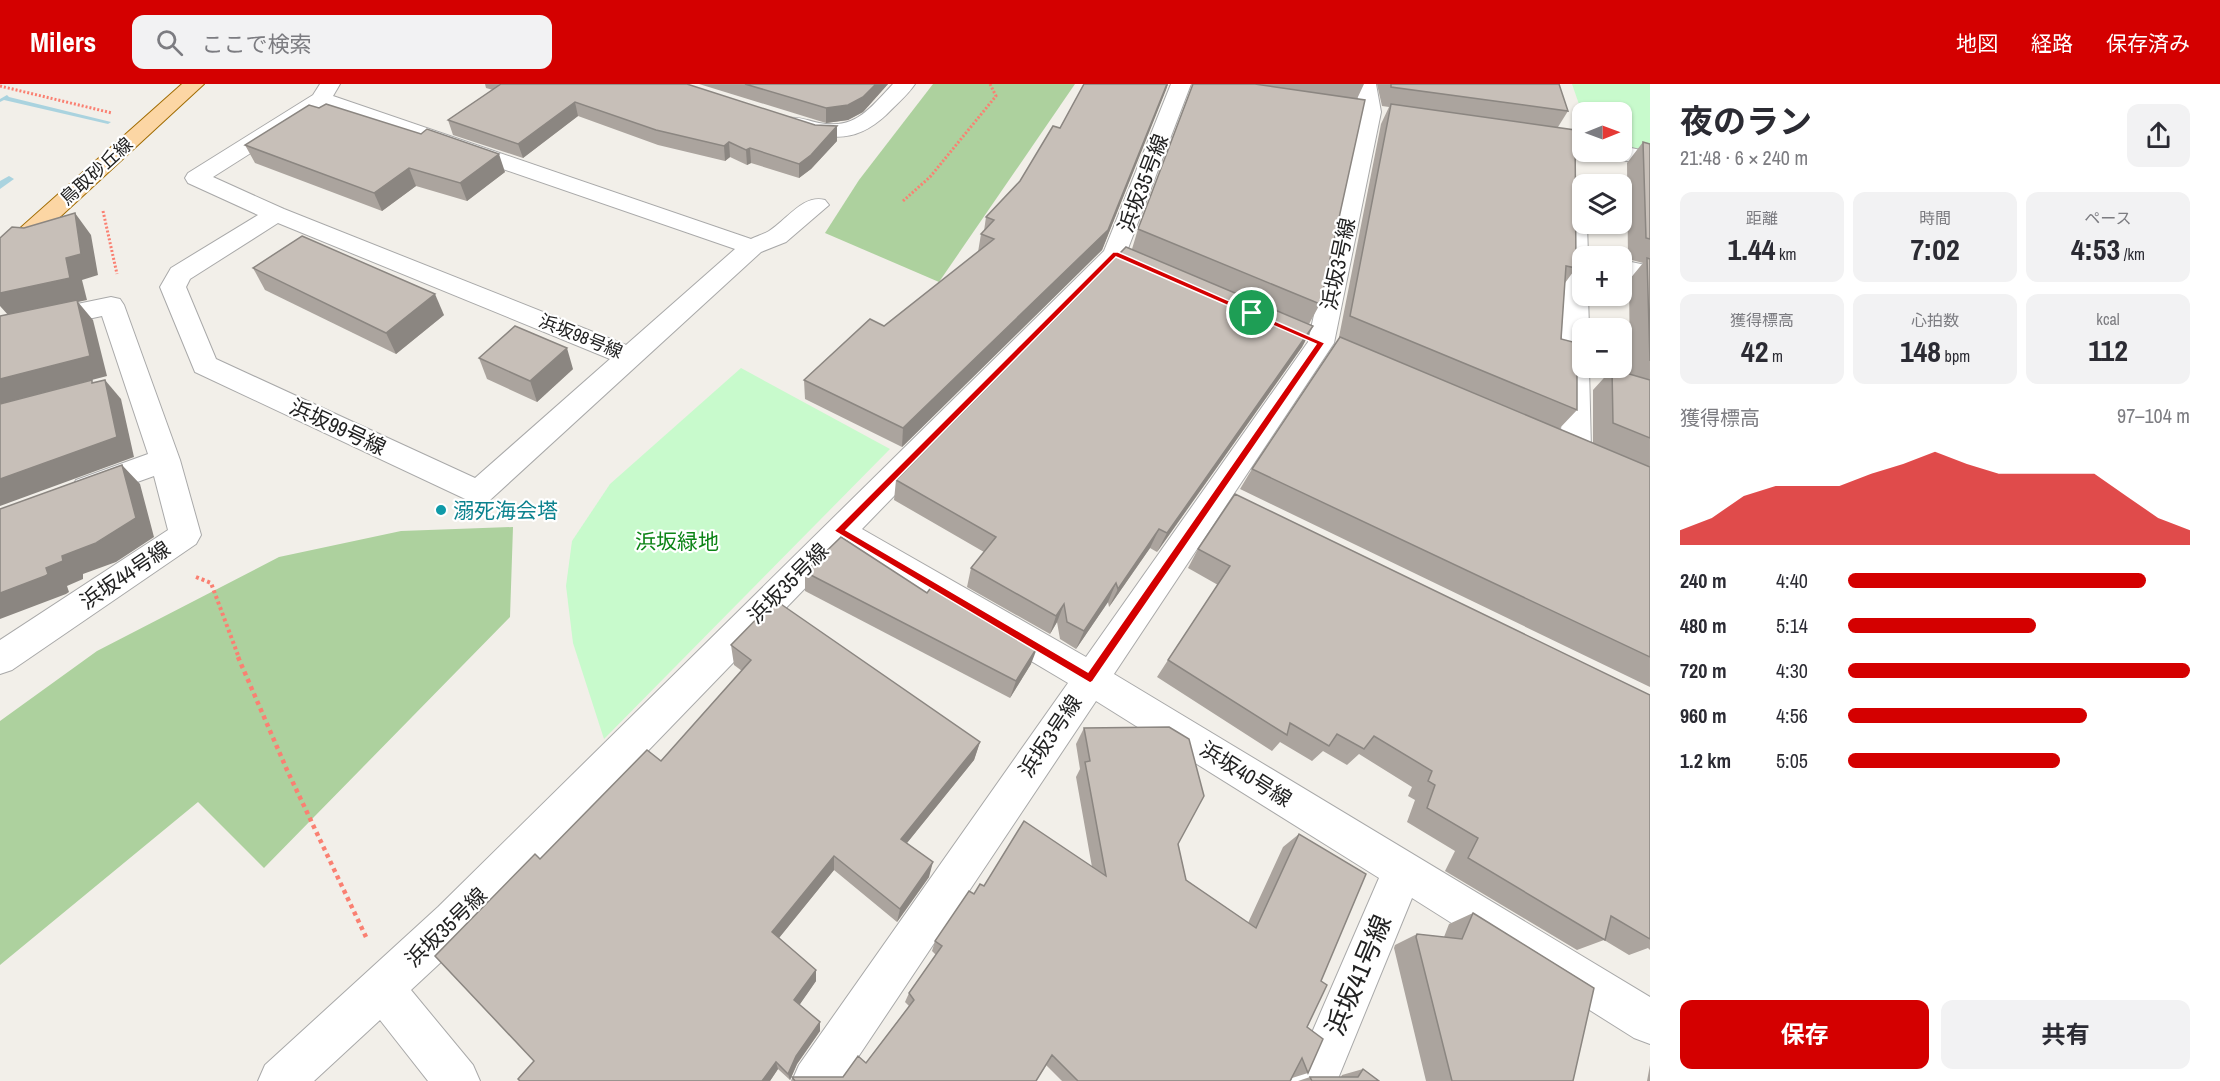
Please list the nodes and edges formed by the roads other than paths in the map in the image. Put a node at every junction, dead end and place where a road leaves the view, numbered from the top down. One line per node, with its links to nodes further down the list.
1 (194, 84): 14 (main road, 鳥取砂丘線)
2 (905, 84): 6 (street)
3 (1185, 85): 25 (street, 浜坂35号線)
4 (325, 92): 12 (street, 浜坂98号線); 13 (street, 浜坂98号線)
5 (1368, 105): 22 (street, 浜坂3号線)
6 (780, 118)
7 (1508, 132): 8 (street)
8 (1572, 143)
9 (1632, 155): 10 (street)
10 (1650, 159)
11 (817, 205): 13 (street)
12 (276, 214): 19 (street, 浜坂98号線); 19 (street, 浜坂99号線)
13 (752, 247): 19 (street, 浜坂98号線)
14 (0, 259)
15 (1632, 270): 16 (street)
16 (1650, 274)
17 (1578, 306): 20 (street)
18 (0, 329): 21 (street, 浜坂44号線)
19 (630, 357)
20 (1576, 450)
21 (165, 460): 23 (street); 26 (street, 浜坂44号線)
22 (1216, 494): 24 (street); 27 (street, 浜坂3号線)
23 (66, 496)
24 (1248, 510)
25 (839, 531): 27 (street, 浜坂40号線); 29 (street, 浜坂35号線)
26 (0, 659)
27 (1090, 678): 28 (street, 浜坂40号線); 33 (street, 浜坂3号線)
28 (1403, 870): 30 (street, 浜坂40号線); 34 (street, 浜坂41号線)
29 (382, 988): 31 (street); 32 (street)
30 (1650, 1022)
31 (281, 1081)
32 (457, 1081)
33 (815, 1081)
34 (1314, 1081)

